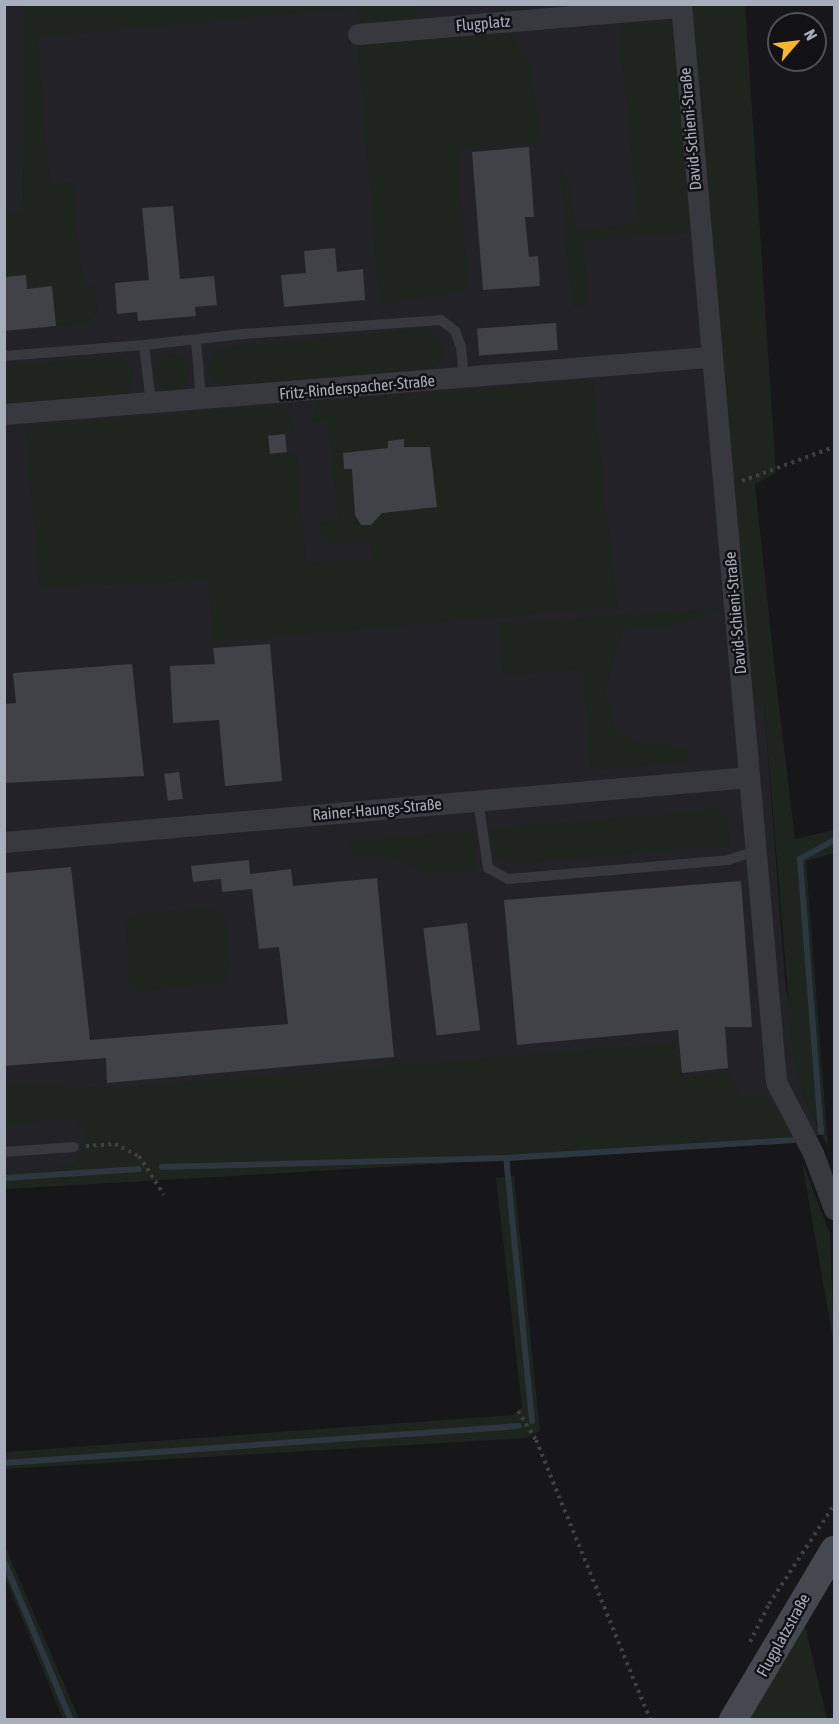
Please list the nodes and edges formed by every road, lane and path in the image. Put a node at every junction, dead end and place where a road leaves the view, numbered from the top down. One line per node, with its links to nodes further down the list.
1 (681, 6): 2 (street, Flugplatz); 6 (street, David-Schieni-Straße)
2 (358, 34)
3 (196, 340): 4 (lane); 7 (lane); 8 (lane)
4 (144, 345): 5 (lane); 9 (lane)
5 (4, 356)
6 (708, 357): 7 (street, Fritz-Rinderspacher-Straße); 12 (street, David-Schieni-Straße)
7 (464, 377): 8 (street, Fritz-Rinderspacher-Straße)
8 (201, 398): 9 (street, Fritz-Rinderspacher-Straße)
9 (151, 403): 10 (street, Fritz-Rinderspacher-Straße)
10 (4, 414)
11 (834, 447): 12 (path)
12 (723, 488): 13 (street, David-Schieni-Straße)
13 (749, 777): 14 (street, Rainer-Haungs-Straße); 16 (street, David-Schieni-Straße)
14 (478, 800): 15 (street, Rainer-Haungs-Straße); 16 (lane)
15 (4, 843)
16 (756, 851): 20 (street, David-Schieni-Straße)
17 (74, 1147): 18 (lane); 19 (path)
18 (4, 1152)
19 (164, 1195)
20 (834, 1209)
21 (518, 1411): 23 (path)
22 (834, 1550): 24 (street, Flugplatzstraße)
23 (650, 1719)
24 (733, 1719)

